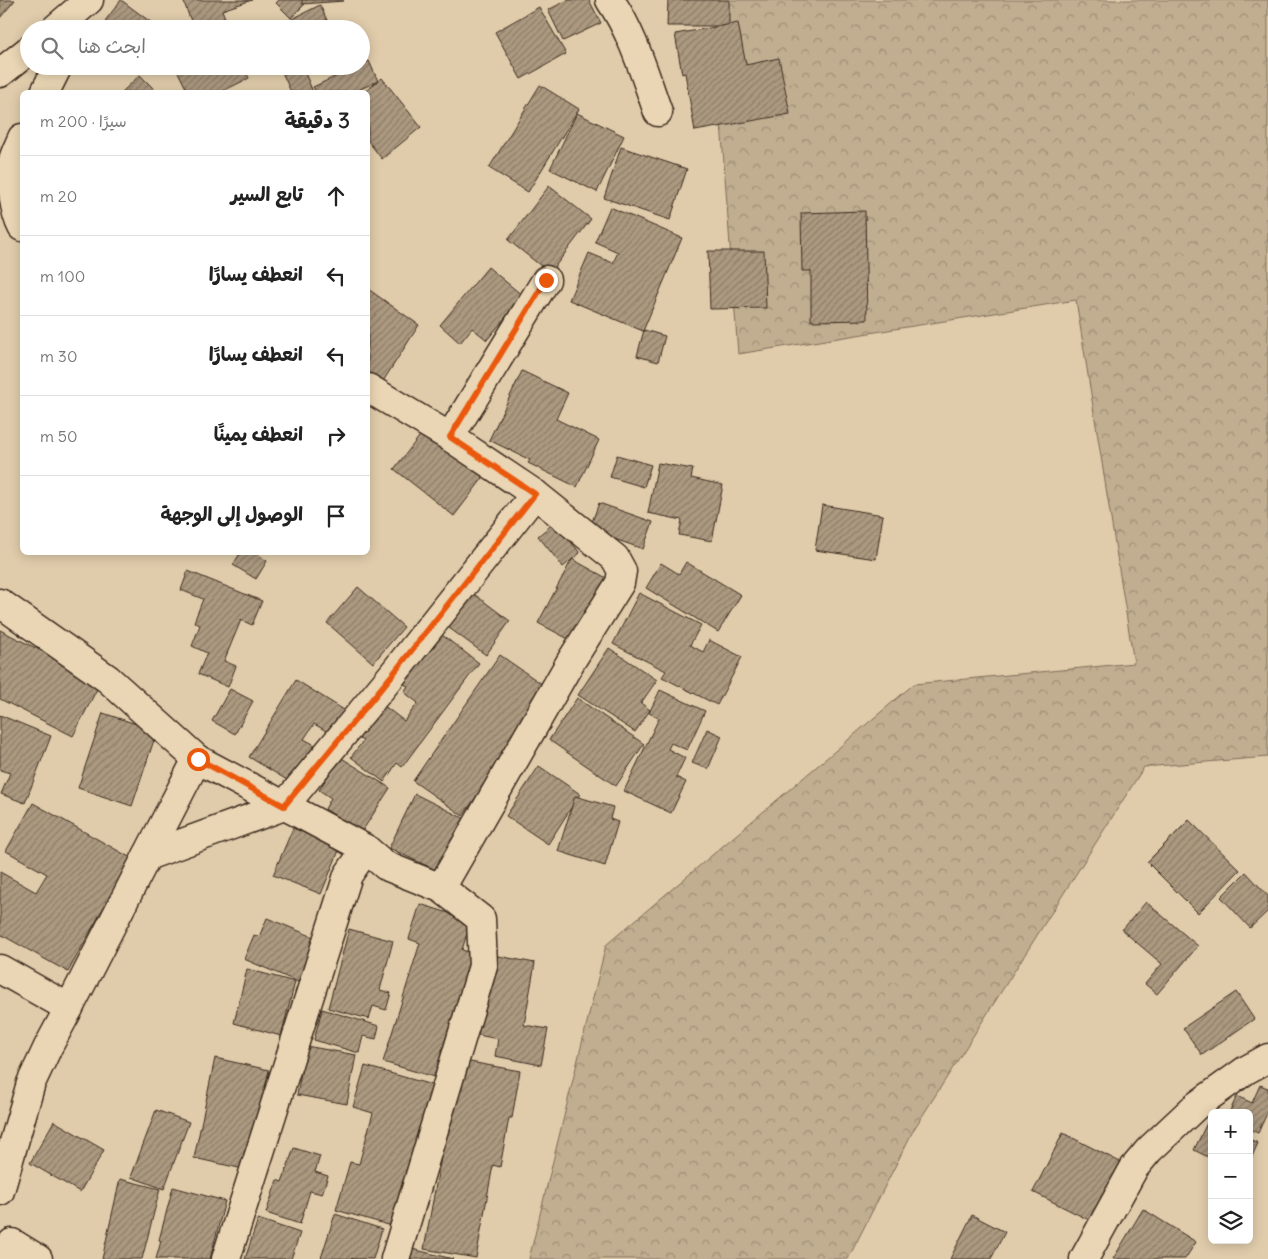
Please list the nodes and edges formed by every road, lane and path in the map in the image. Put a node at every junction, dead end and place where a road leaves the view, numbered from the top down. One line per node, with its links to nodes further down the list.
1 (89, 0): 4 (street)
2 (94, 0): 5 (street)
3 (610, 0): 10 (street)
4 (65, 20)
5 (82, 20)
6 (20, 57): 7 (street)
7 (0, 73)
8 (54, 75): 9 (street)
9 (46, 90)
10 (658, 112)
11 (20, 143): 12 (street)
12 (20, 223)
13 (546, 280): 15 (street)
14 (370, 389): 15 (street)
15 (450, 437): 16 (street)
16 (535, 494): 19 (street); 22 (street)
17 (0, 603): 18 (street)
18 (198, 759): 19 (street); 21 (street)
19 (284, 806): 20 (street); 21 (street)
20 (366, 849): 22 (street); 29 (street)
21 (148, 856): 24 (street)
22 (441, 888): 30 (street)
23 (0, 969): 24 (street)
24 (69, 1008): 26 (street)
25 (1268, 1058): 31 (street)
26 (0, 1191)
27 (4, 1245): 28 (street)
28 (38, 1259)
29 (226, 1259)
30 (394, 1259)
31 (1084, 1259)

